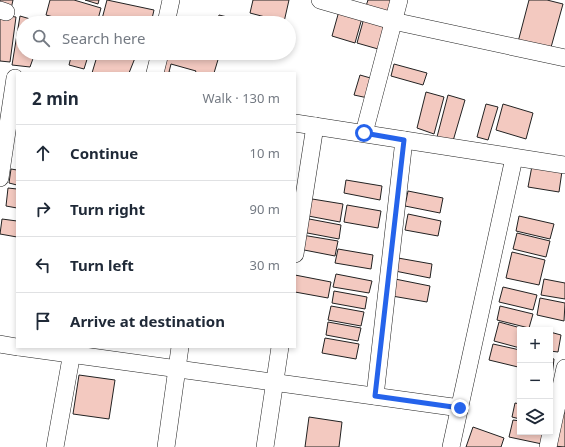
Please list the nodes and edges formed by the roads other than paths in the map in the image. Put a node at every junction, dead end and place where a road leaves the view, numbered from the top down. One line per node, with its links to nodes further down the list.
1 (171, 0): 4 (street)
2 (320, 0): 5 (street)
3 (399, 0): 5 (street)
4 (168, 16)
5 (393, 21): 6 (street); 12 (street)
6 (565, 58)
7 (158, 60): 8 (street)
8 (155, 72)
9 (10, 78): 16 (street)
10 (296, 123): 11 (street)
11 (315, 126): 12 (street); 17 (street)
12 (364, 133): 13 (street)
13 (404, 140): 14 (street); 27 (street)
14 (514, 158): 15 (street); 28 (street)
15 (565, 165)
16 (0, 178)
17 (296, 248)
18 (0, 344): 19 (street)
19 (16, 347)
20 (32, 348): 23 (street)
21 (180, 348): 25 (street)
22 (280, 348): 26 (street)
23 (72, 351): 25 (street); 29 (street)
24 (565, 368): 33 (street)
25 (177, 369): 26 (street); 30 (street)
26 (275, 382): 27 (street); 31 (street)
27 (375, 396): 28 (street)
28 (460, 408): 32 (street)
29 (55, 447)
30 (166, 447)
31 (265, 447)
32 (451, 447)
33 (548, 447)

